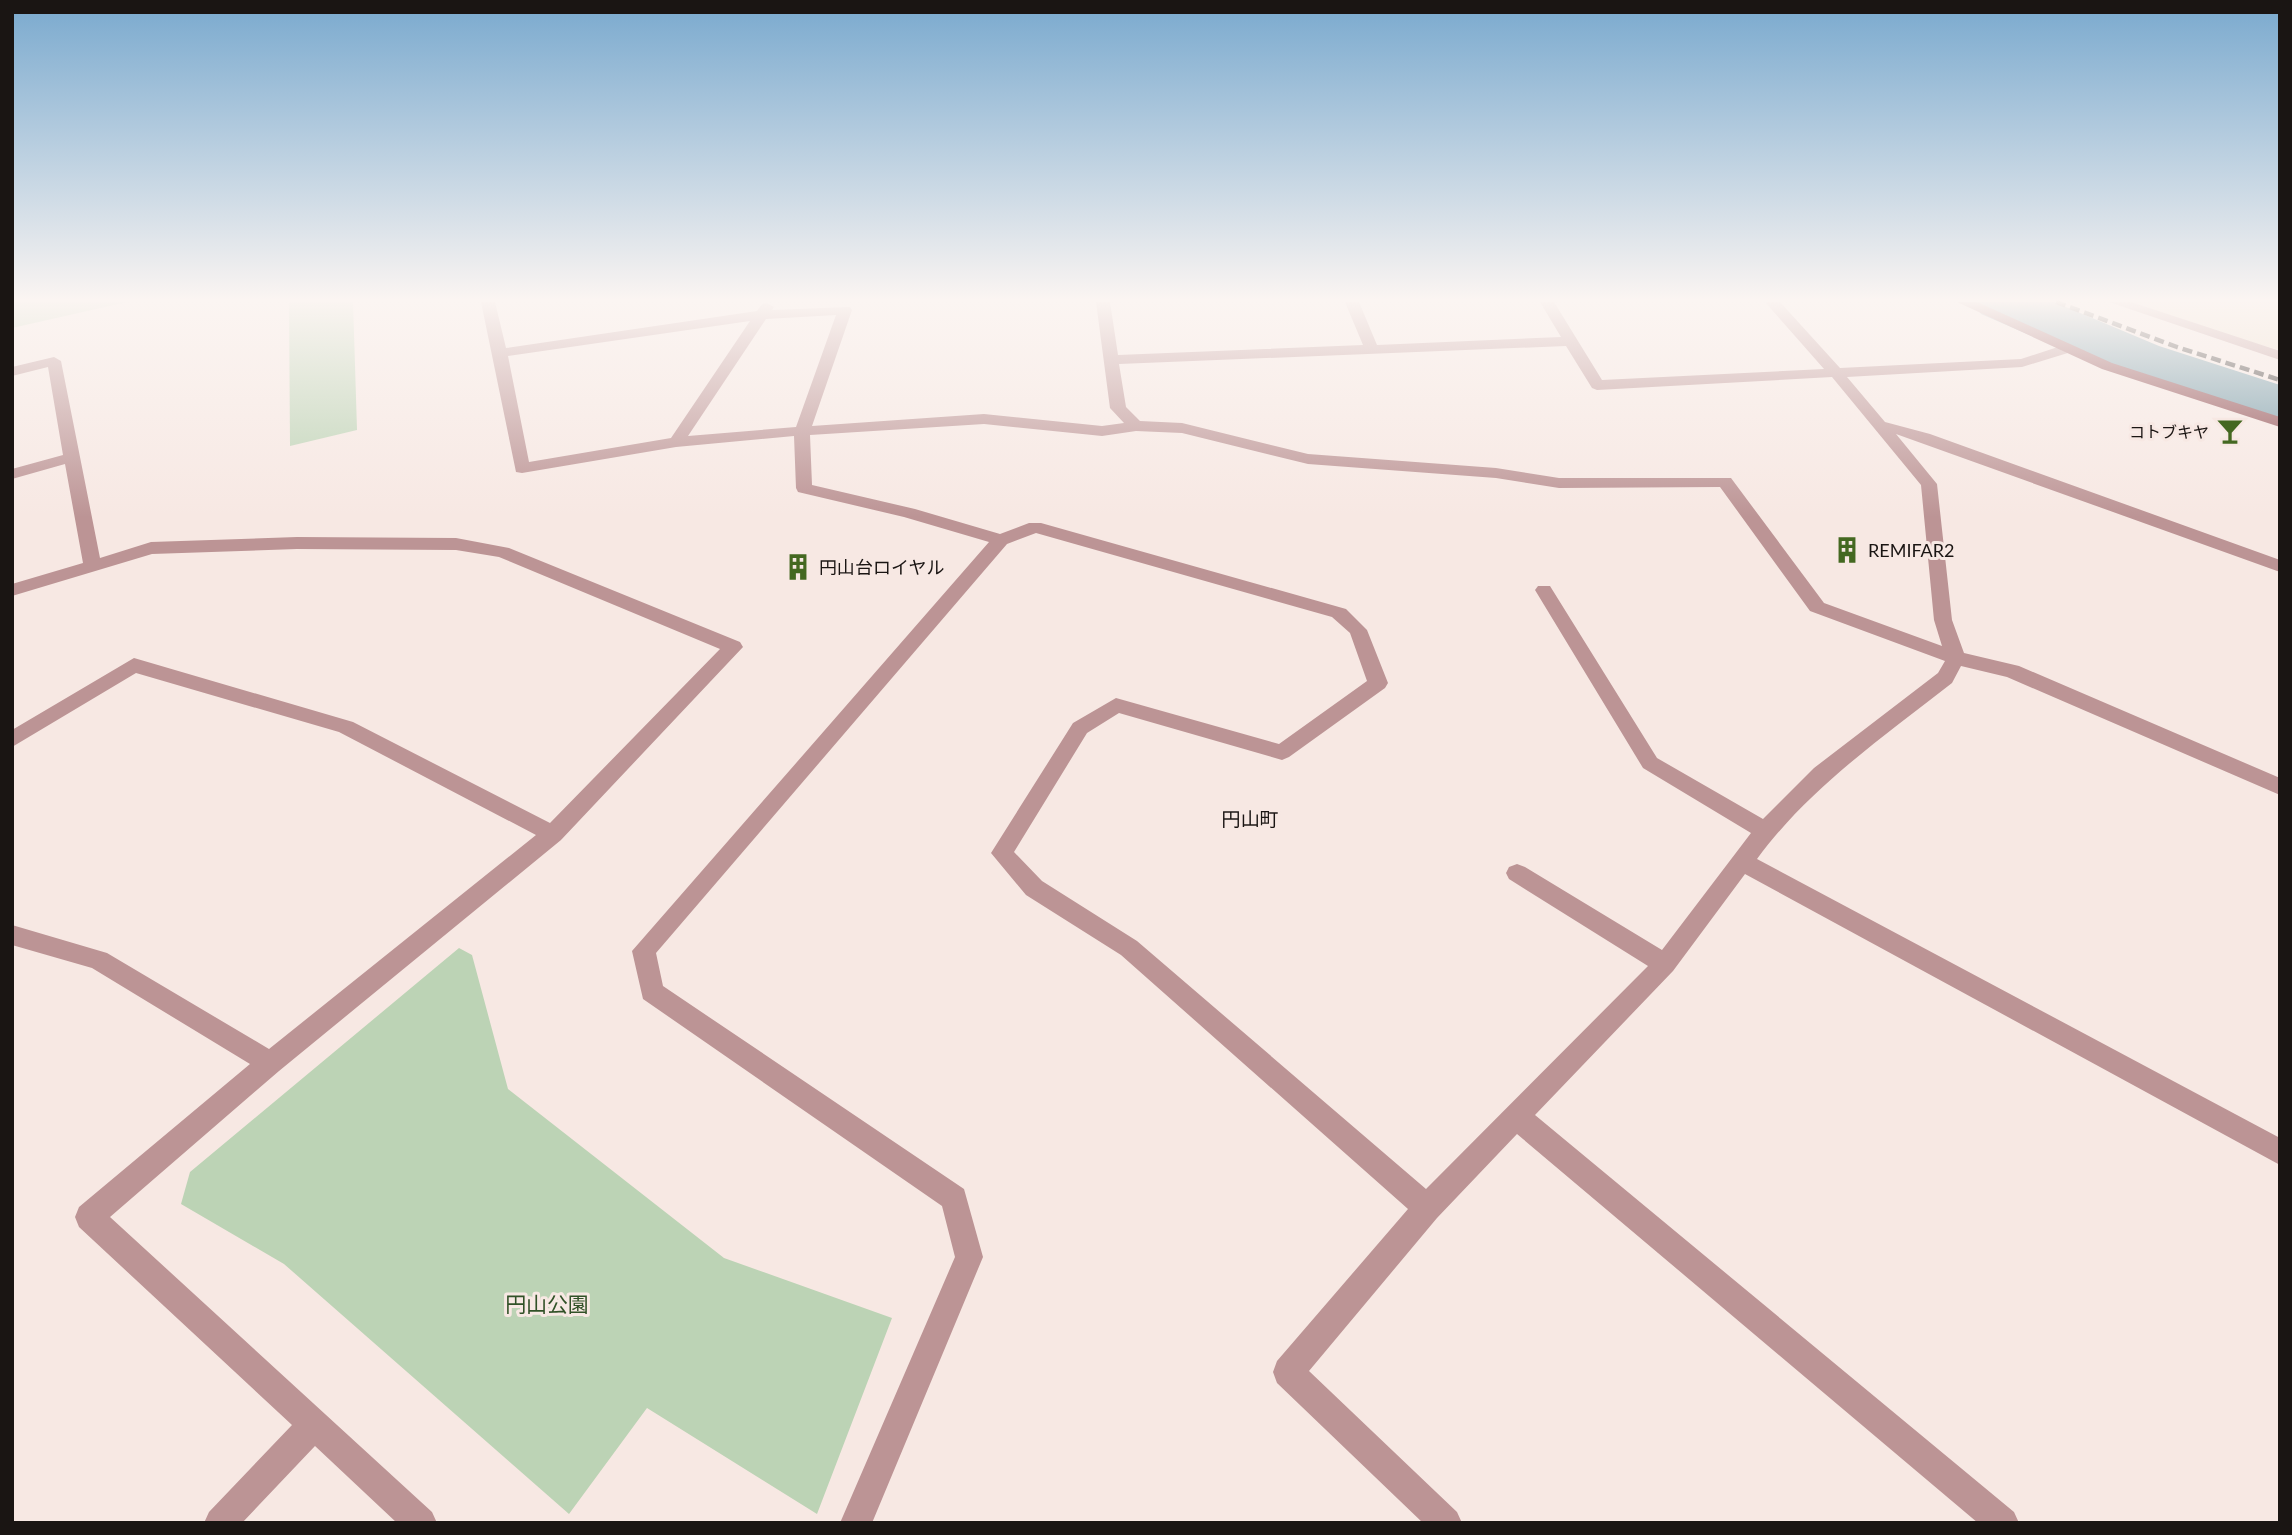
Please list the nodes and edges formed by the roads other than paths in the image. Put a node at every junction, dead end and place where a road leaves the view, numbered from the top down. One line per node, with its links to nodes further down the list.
1 (56, 374): 15 (street)
2 (504, 374): 14 (street)
3 (722, 374): 14 (street)
4 (822, 374): 13 (street)
5 (1114, 374): 12 (street)
6 (1591, 374): 7 (street)
7 (1837, 374): 8 (street); 11 (street)
8 (1843, 374)
9 (2131, 374): 10 (main road)
10 (2280, 422)
11 (1880, 425): 19 (street); 22 (street)
12 (1136, 426): 13 (street); 22 (street)
13 (802, 431): 14 (street); 17 (street)
14 (676, 442)
15 (70, 458): 16 (street); 18 (street)
16 (12, 474)
17 (1001, 540): 34 (street); 38 (street)
18 (92, 564): 20 (street); 26 (street)
19 (2280, 566)
20 (12, 590)
21 (1544, 590): 25 (street)
22 (1956, 658): 24 (street); 25 (street)
23 (12, 740): 26 (street)
24 (2280, 787)
25 (1765, 831): 27 (street)
26 (553, 834): 31 (street)
27 (1741, 861): 30 (street); 33 (street)
28 (1517, 873): 30 (street)
29 (12, 935): 31 (street)
30 (1665, 964): 32 (street)
31 (270, 1063): 35 (street)
32 (1517, 1117): 34 (street); 40 (street)
33 (2280, 1152)
34 (1427, 1208): 39 (street)
35 (313, 1426): 36 (street); 37 (street)
36 (220, 1523)
37 (421, 1523)
38 (856, 1523)
39 (1446, 1523)
40 (2003, 1523)

